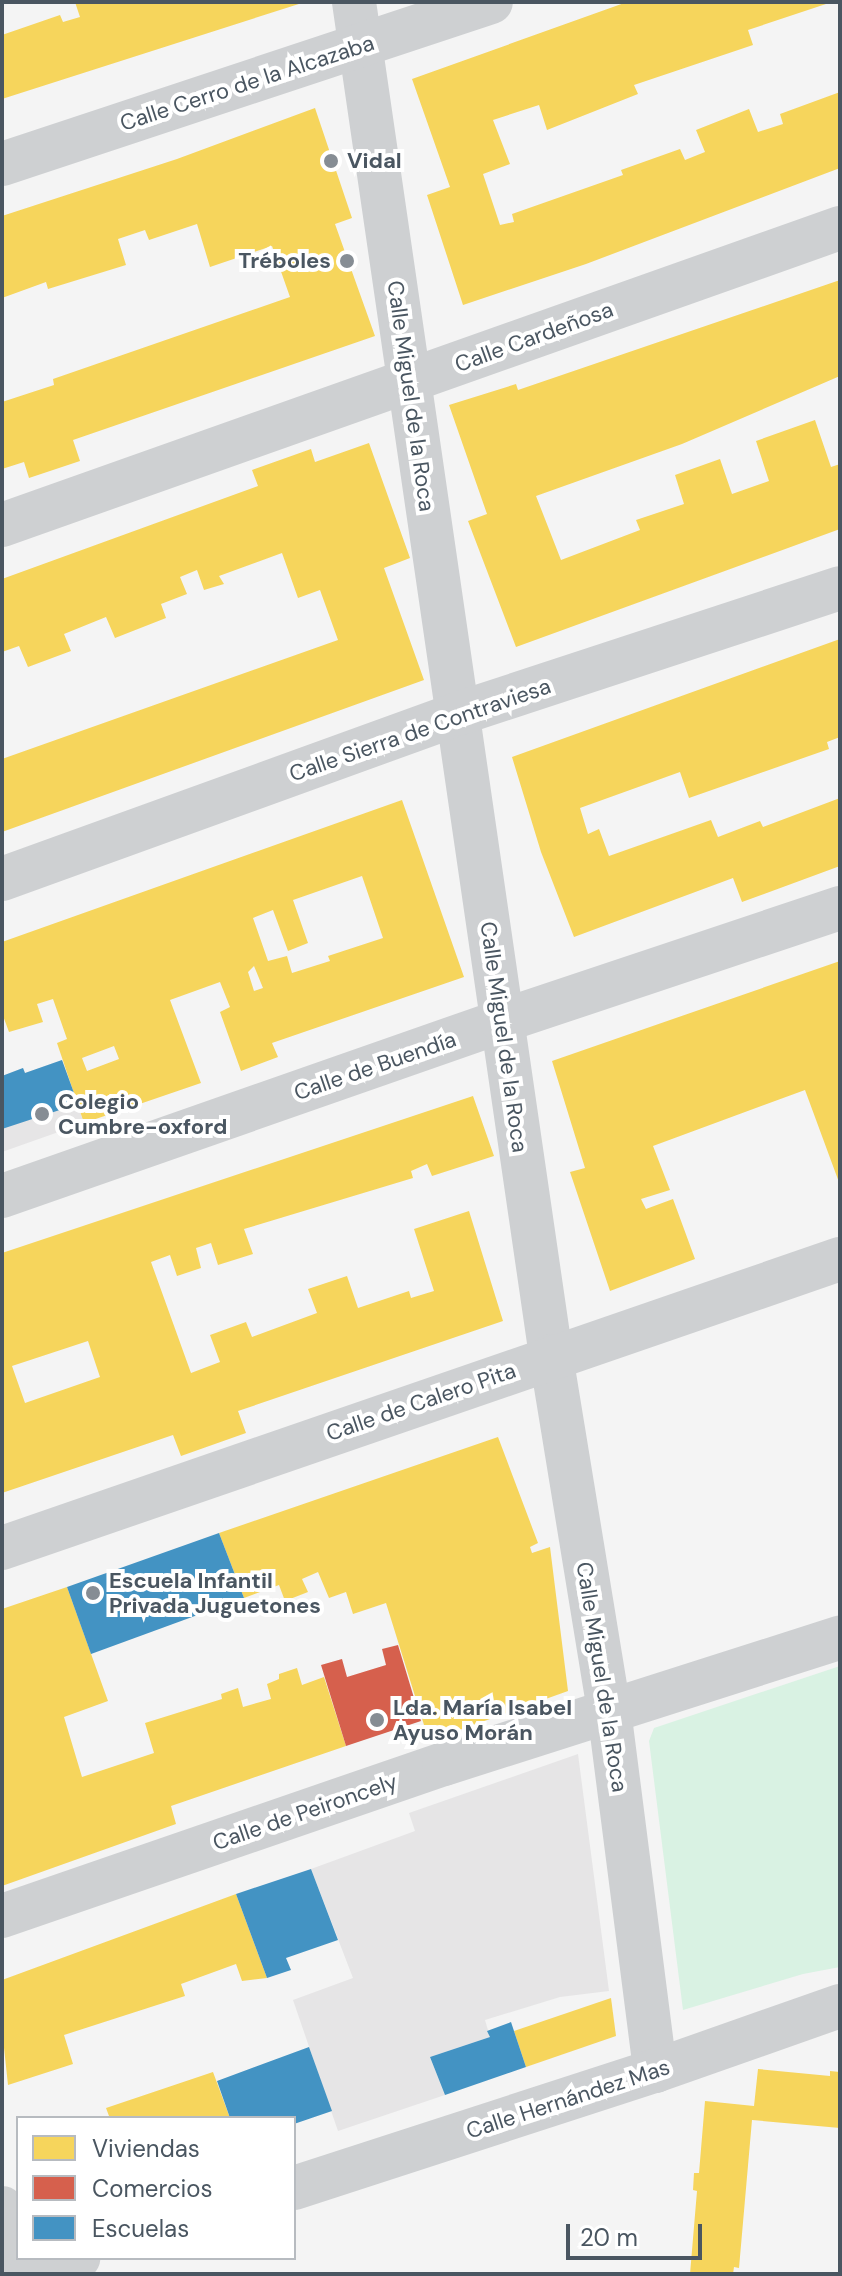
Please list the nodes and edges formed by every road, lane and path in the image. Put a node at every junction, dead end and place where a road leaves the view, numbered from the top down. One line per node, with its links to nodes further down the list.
1 (354, 2): 3 (street, Calle Miguel de la Roca)
2 (491, 2): 3 (street, Calle Cerro de la Alcazaba)
3 (360, 46): 4 (street, Calle Cerro de la Alcazaba); 6 (street, Calle Miguel de la Roca)
4 (2, 164)
5 (840, 228): 6 (street, Calle Cardeñosa)
6 (408, 382): 7 (street, Calle Cardeñosa); 9 (street, Calle Miguel de la Roca)
7 (2, 525)
8 (840, 588): 9 (street, Calle Sierra de Contraviesa)
9 (457, 714): 10 (street, Calle Sierra de Contraviesa); 12 (street, Calle Miguel de la Roca)
10 (2, 879)
11 (840, 908): 12 (street, Calle de Buendía)
12 (502, 1021): 13 (street, Calle de Buendía); 15 (street, Calle Miguel de la Roca)
13 (2, 1196)
14 (840, 1259): 15 (street, Calle de Calero Pita)
15 (551, 1356): 16 (street, Calle de Calero Pita); 18 (street, Calle Miguel de la Roca)
16 (2, 1548)
17 (840, 1638): 18 (street, Calle de Peironcely)
18 (609, 1710): 19 (street, Calle de Peironcely); 21 (street, Calle Miguel de la Roca)
19 (2, 1916)
20 (840, 2006): 21 (street, Calle Hernández Mas)
21 (655, 2071): 22 (street, Calle Hernández Mas)
22 (296, 2187)
23 (2, 2208): 25 (street)
24 (72, 2260): 26 (street)
25 (13, 2274)
26 (30, 2274)

